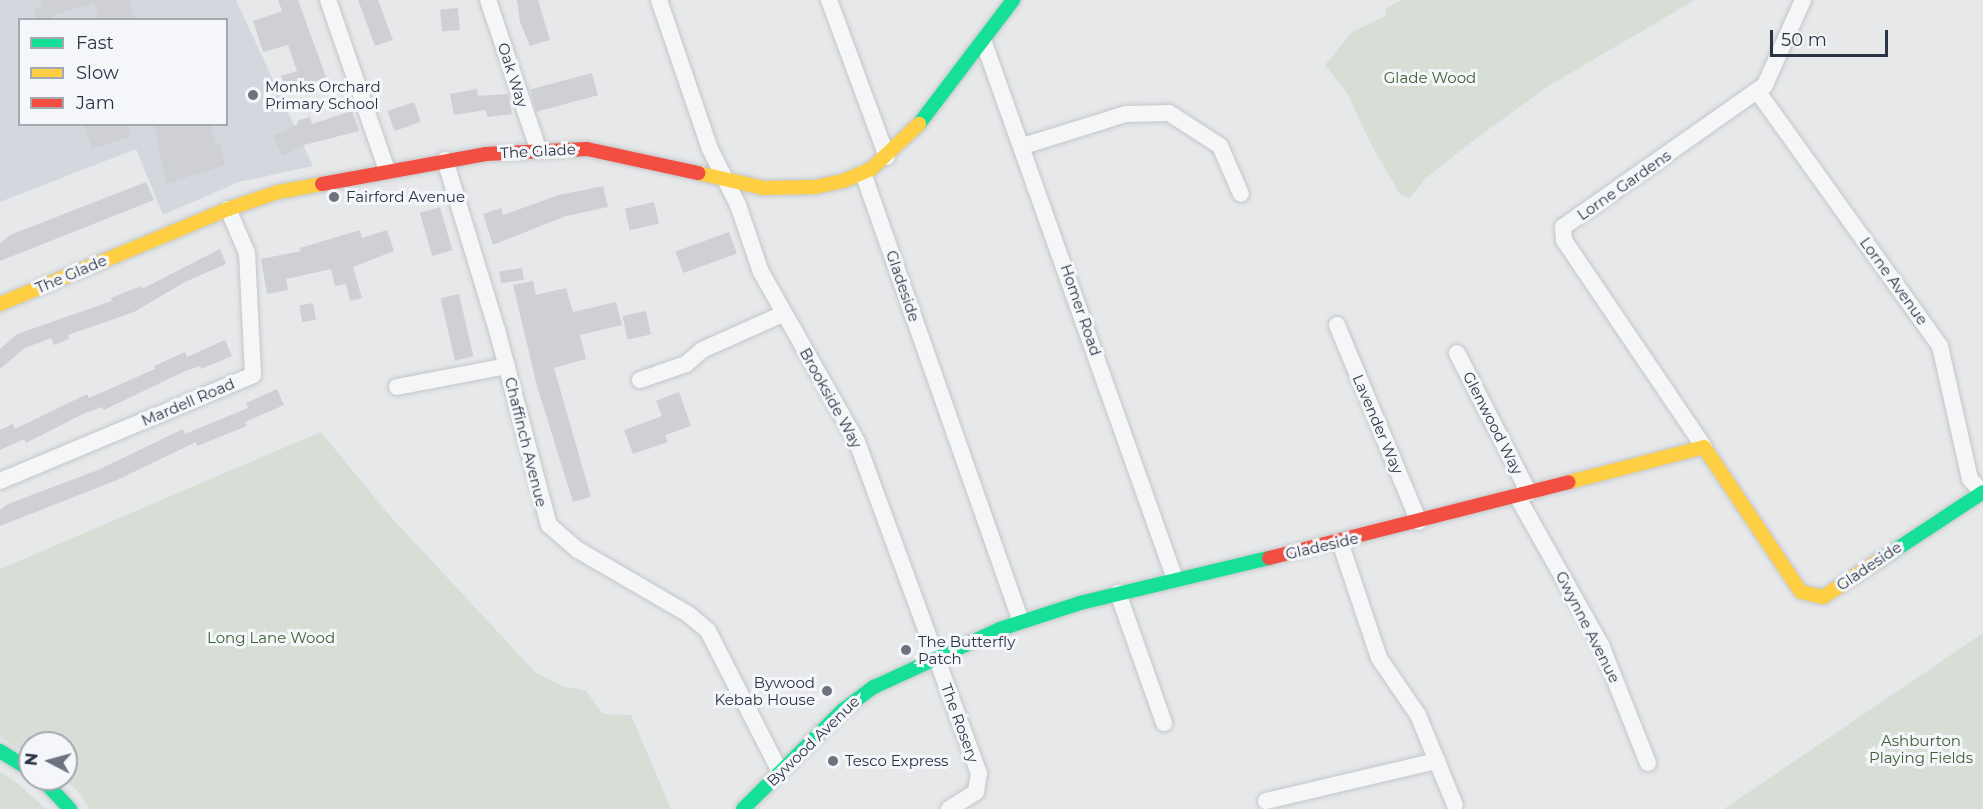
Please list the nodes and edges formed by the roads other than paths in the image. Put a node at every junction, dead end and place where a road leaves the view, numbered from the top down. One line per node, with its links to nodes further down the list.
1 (328, 0): 13 (street)
2 (488, 0): 10 (street, Oak Way)
3 (659, 0): 15 (street, Brookside Way)
4 (829, 0): 11 (street)
5 (1013, 0): 7 (street, The Glade)
6 (1803, 0): 8 (street, Lorne Gardens)
7 (984, 43): 9 (street, Homer Road); 11 (street, The Glade)
8 (1758, 92): 25 (street, Lorne Gardens); 27 (street, Lorne Avenue)
9 (1023, 146): 16 (street); 31 (street, Homer Road)
10 (538, 149): 12 (street, The Glade); 15 (street, The Glade)
11 (887, 157): 14 (street, The Glade)
12 (445, 160): 13 (street, The Glade); 22 (street, Chaffinch Avenue)
13 (387, 170): 17 (street, The Glade)
14 (863, 173): 15 (street, The Glade); 33 (street, Gladeside)
15 (725, 179): 19 (street, Brookside Way)
16 (1241, 194)
17 (228, 209): 18 (street, The Glade); 26 (street, Mardell Road)
18 (0, 304)
19 (783, 314): 23 (street); 34 (street, Brookside Way)
20 (1337, 325): 29 (street, Lavender Way)
21 (1457, 353): 28 (street, Glenwood Way)
22 (507, 366): 24 (street); 40 (street, Chaffinch Avenue)
23 (640, 380)
24 (397, 387)
25 (1704, 447): 27 (street, Gladeside); 28 (street, Gladeside)
26 (0, 482)
27 (1981, 491)
28 (1523, 495): 29 (street, Gladeside); 39 (street, Gwynne Avenue)
29 (1419, 522): 30 (street, Gladeside)
30 (1340, 542): 31 (street, Gladeside); 37 (street)
31 (1175, 579): 32 (street, Gladeside)
32 (1118, 593): 33 (street, Gladeside); 35 (street)
33 (1021, 621): 34 (street, Bywood Avenue)
34 (936, 657): 40 (street, Bywood Avenue); 46 (street, The Rosery)
35 (1164, 723)
36 (0, 751): 38 (street)
37 (1437, 760): 42 (street); 43 (street)
38 (18, 762)
39 (1648, 763)
40 (780, 772): 45 (street, Bywood Avenue)
41 (53, 791): 44 (street)
42 (1266, 801)
43 (1455, 805)
44 (70, 809)
45 (743, 809)
46 (949, 809)

